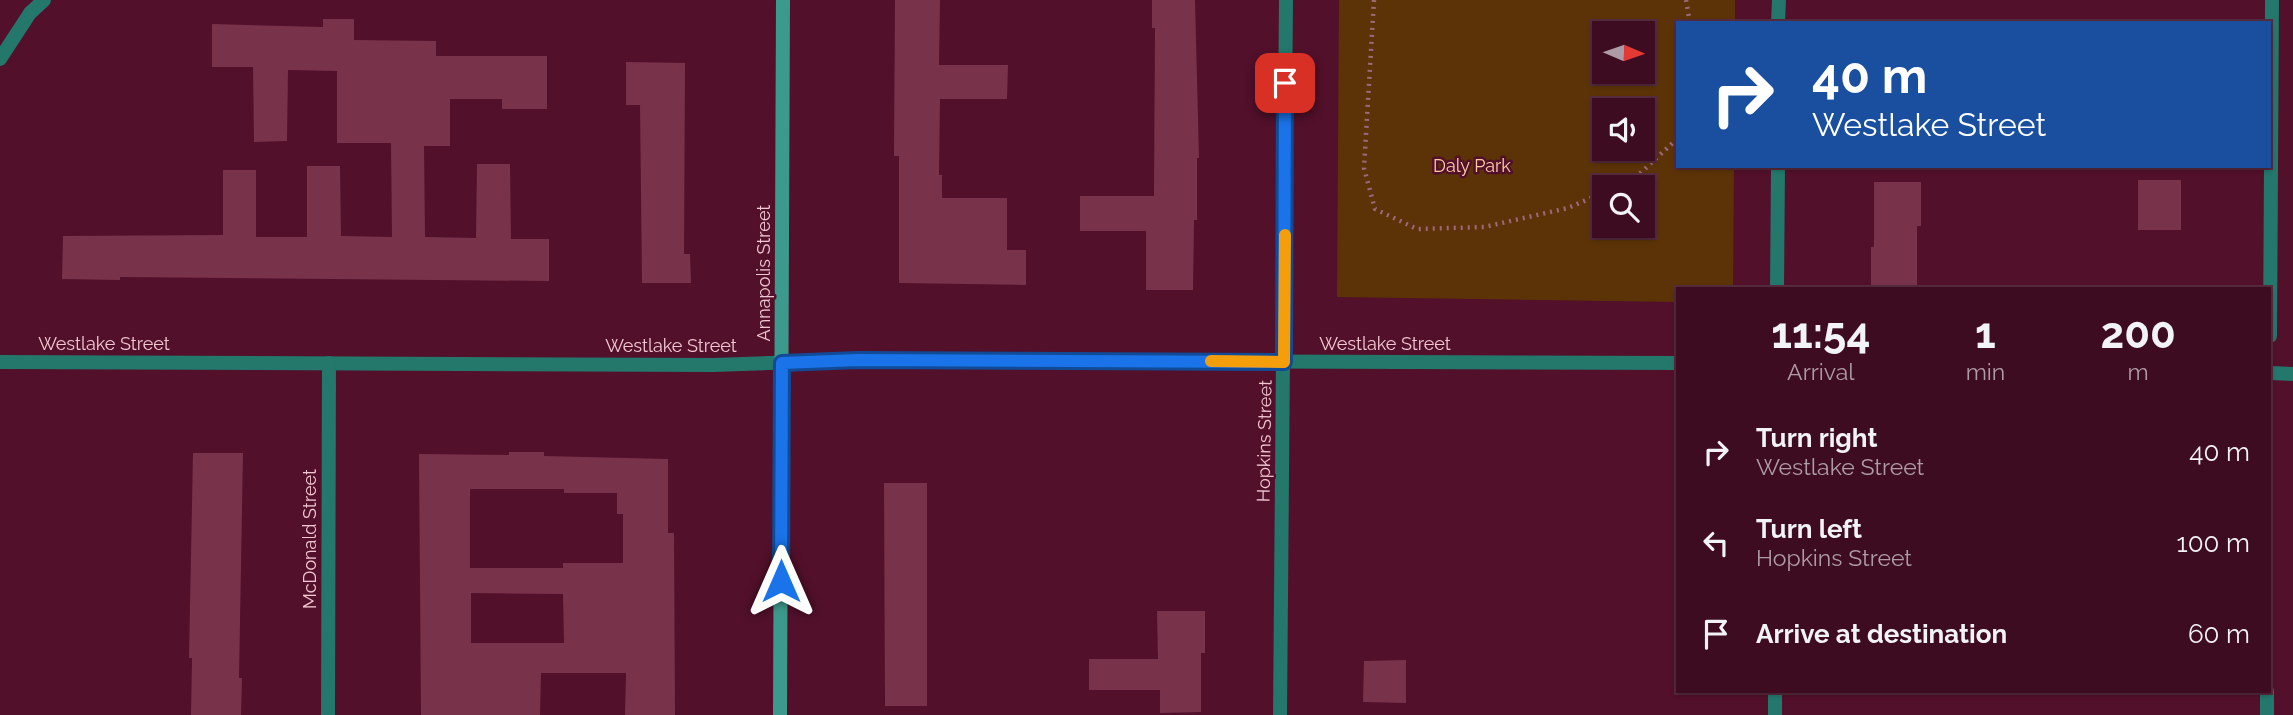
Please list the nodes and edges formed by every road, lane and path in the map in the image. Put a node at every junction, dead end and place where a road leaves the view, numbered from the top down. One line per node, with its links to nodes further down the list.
1 (44, 0): 10 (street)
2 (783, 0): 22 (street, Annapolis Street)
3 (1286, 0): 20 (street, Hopkins Street)
4 (1374, 0): 16 (path)
5 (1686, 0): 8 (path)
6 (1779, 0): 9 (street)
7 (2272, 0): 14 (street)
8 (1690, 21)
9 (1779, 21)
10 (0, 59)
11 (1676, 140): 15 (path)
12 (1777, 168): 17 (street)
13 (2271, 168): 18 (street)
14 (2271, 168)
15 (1638, 175)
16 (1592, 198)
17 (1777, 287)
18 (2270, 287)
19 (0, 362): 21 (street, Westlake Street)
20 (1284, 362): 22 (street, Westlake Street); 23 (street, Westlake Street); 30 (street, Hopkins Street)
21 (329, 363): 22 (street, Westlake Street); 28 (street, McDonald Street)
22 (782, 363): 29 (street, Annapolis Street)
23 (1676, 363)
24 (2271, 373): 25 (street)
25 (2293, 374)
26 (1775, 693): 31 (street)
27 (2267, 693): 32 (street)
28 (328, 715)
29 (780, 715)
30 (1280, 715)
31 (1775, 715)
32 (2267, 715)

